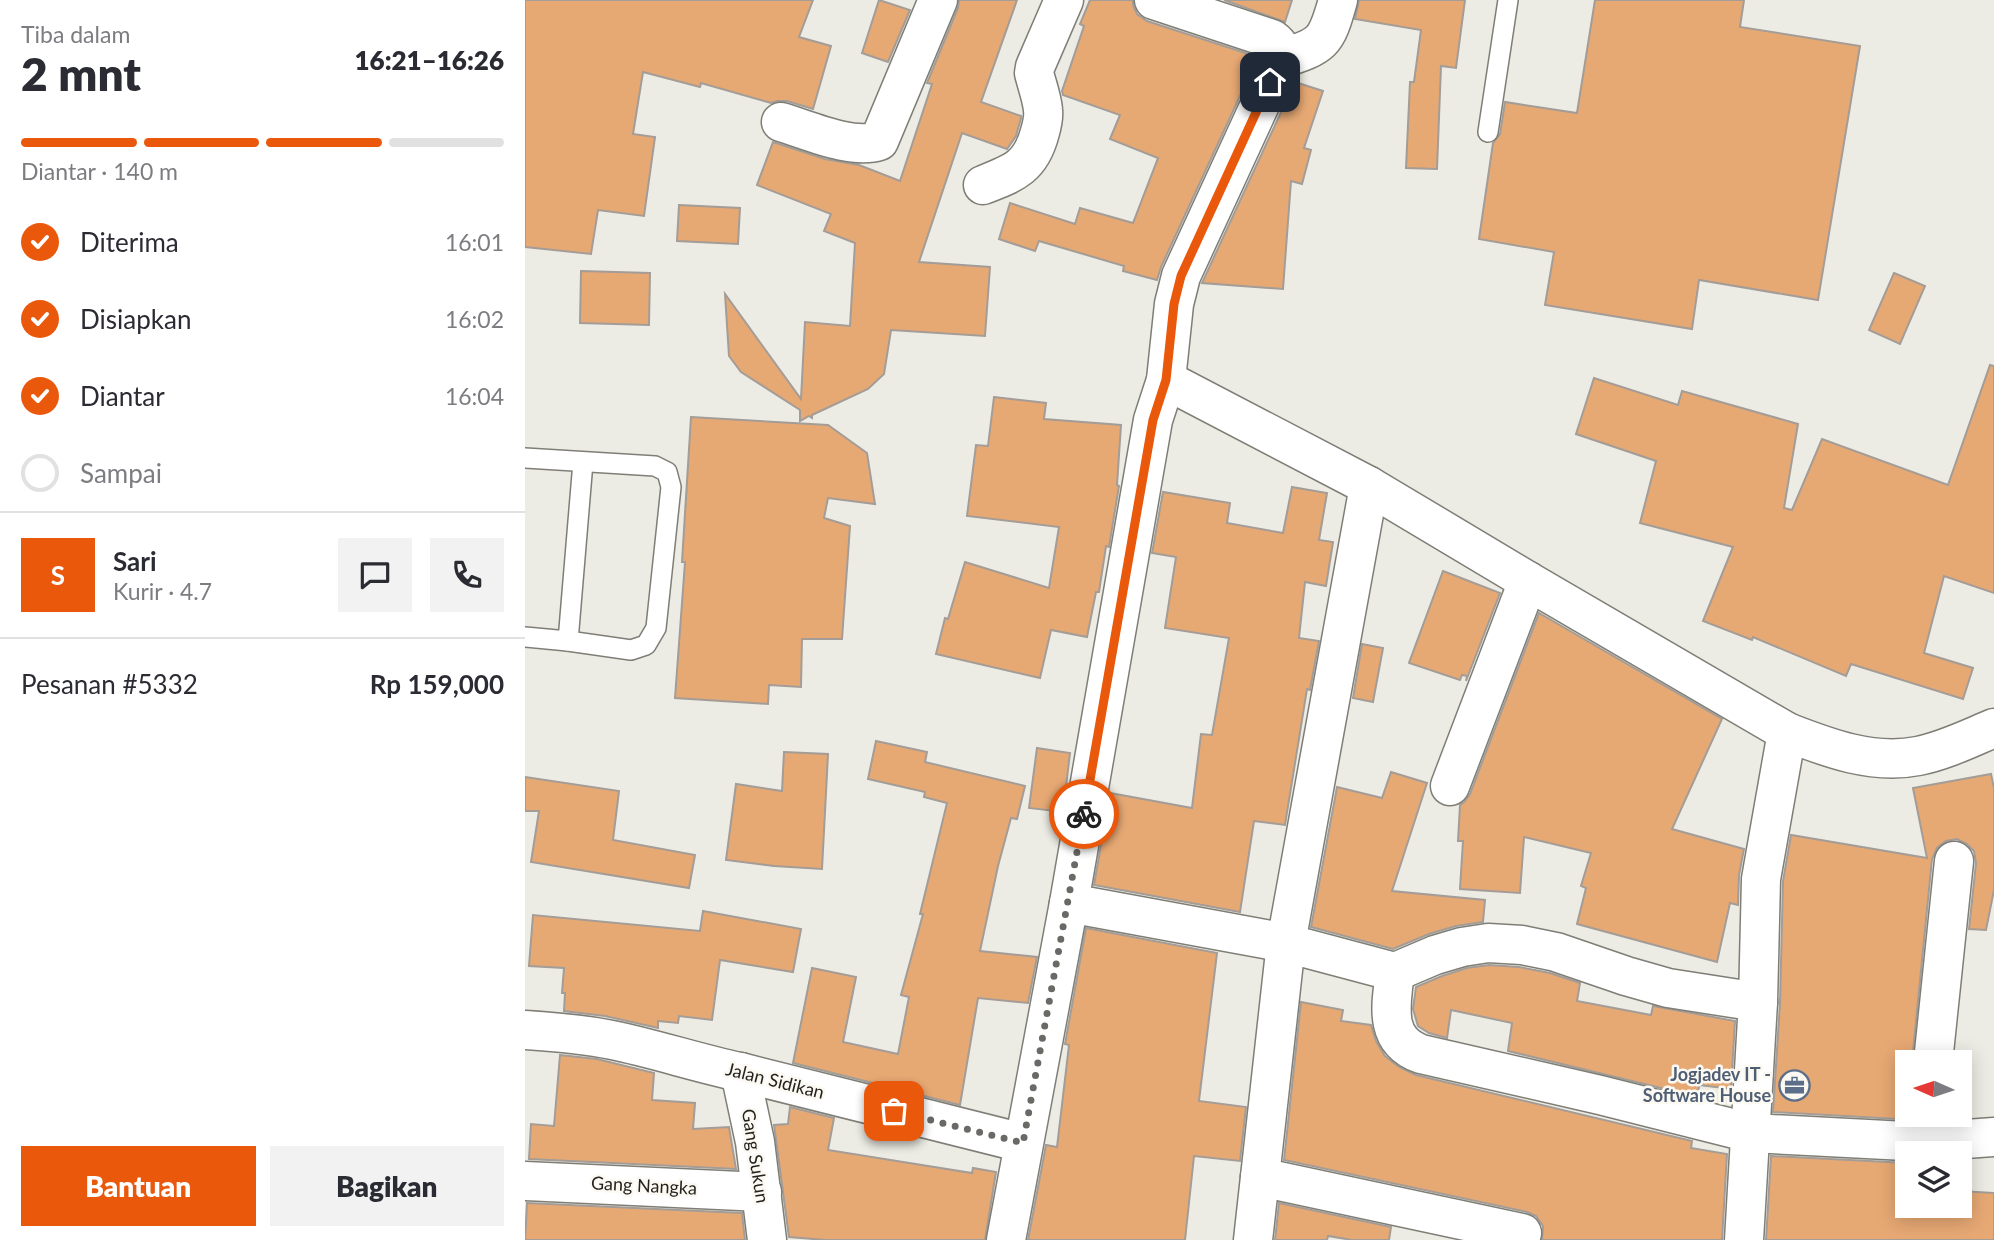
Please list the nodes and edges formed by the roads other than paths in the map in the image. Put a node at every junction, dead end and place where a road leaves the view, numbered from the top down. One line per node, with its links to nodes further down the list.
1 (938, 0): 7 (street)
2 (1064, 0): 9 (street)
3 (1338, 0): 6 (street)
4 (1508, 0): 8 (lane)
5 (1160, 1): 6 (street)
6 (1280, 59): 10 (street)
7 (781, 122)
8 (1487, 132)
9 (983, 186)
10 (1166, 380): 13 (street); 21 (street)
11 (525, 458): 12 (lane)
12 (583, 462): 16 (lane); 16 (lane)
13 (1369, 486): 14 (street); 22 (street)
14 (1528, 582): 18 (street); 19 (street)
15 (525, 637): 16 (lane)
16 (568, 641)
17 (1994, 728): 18 (street)
18 (1787, 732): 24 (street)
19 (1450, 786)
20 (1954, 861): 26 (street)
21 (1069, 902): 22 (street); 31 (street)
22 (1286, 943): 23 (street); 32 (street)
23 (1395, 972): 24 (street); 29 (street)
24 (1758, 1002): 29 (street)
25 (525, 1030): 27 (street, Jalan Sidikan)
26 (1934, 1050)
27 (740, 1072): 31 (street, Jalan Sidikan); 34 (street, Gang Sukun)
28 (1926, 1129): 29 (street); 30 (street)
29 (1751, 1133): 39 (street)
30 (1994, 1137)
31 (1023, 1143): 37 (street)
32 (1260, 1177): 35 (street); 38 (street)
33 (525, 1181): 34 (street, Gang Nangka)
34 (762, 1192): 36 (street, Gang Sukun)
35 (1522, 1233)
36 (767, 1240)
37 (1006, 1240)
38 (1254, 1240)
39 (1744, 1240)

